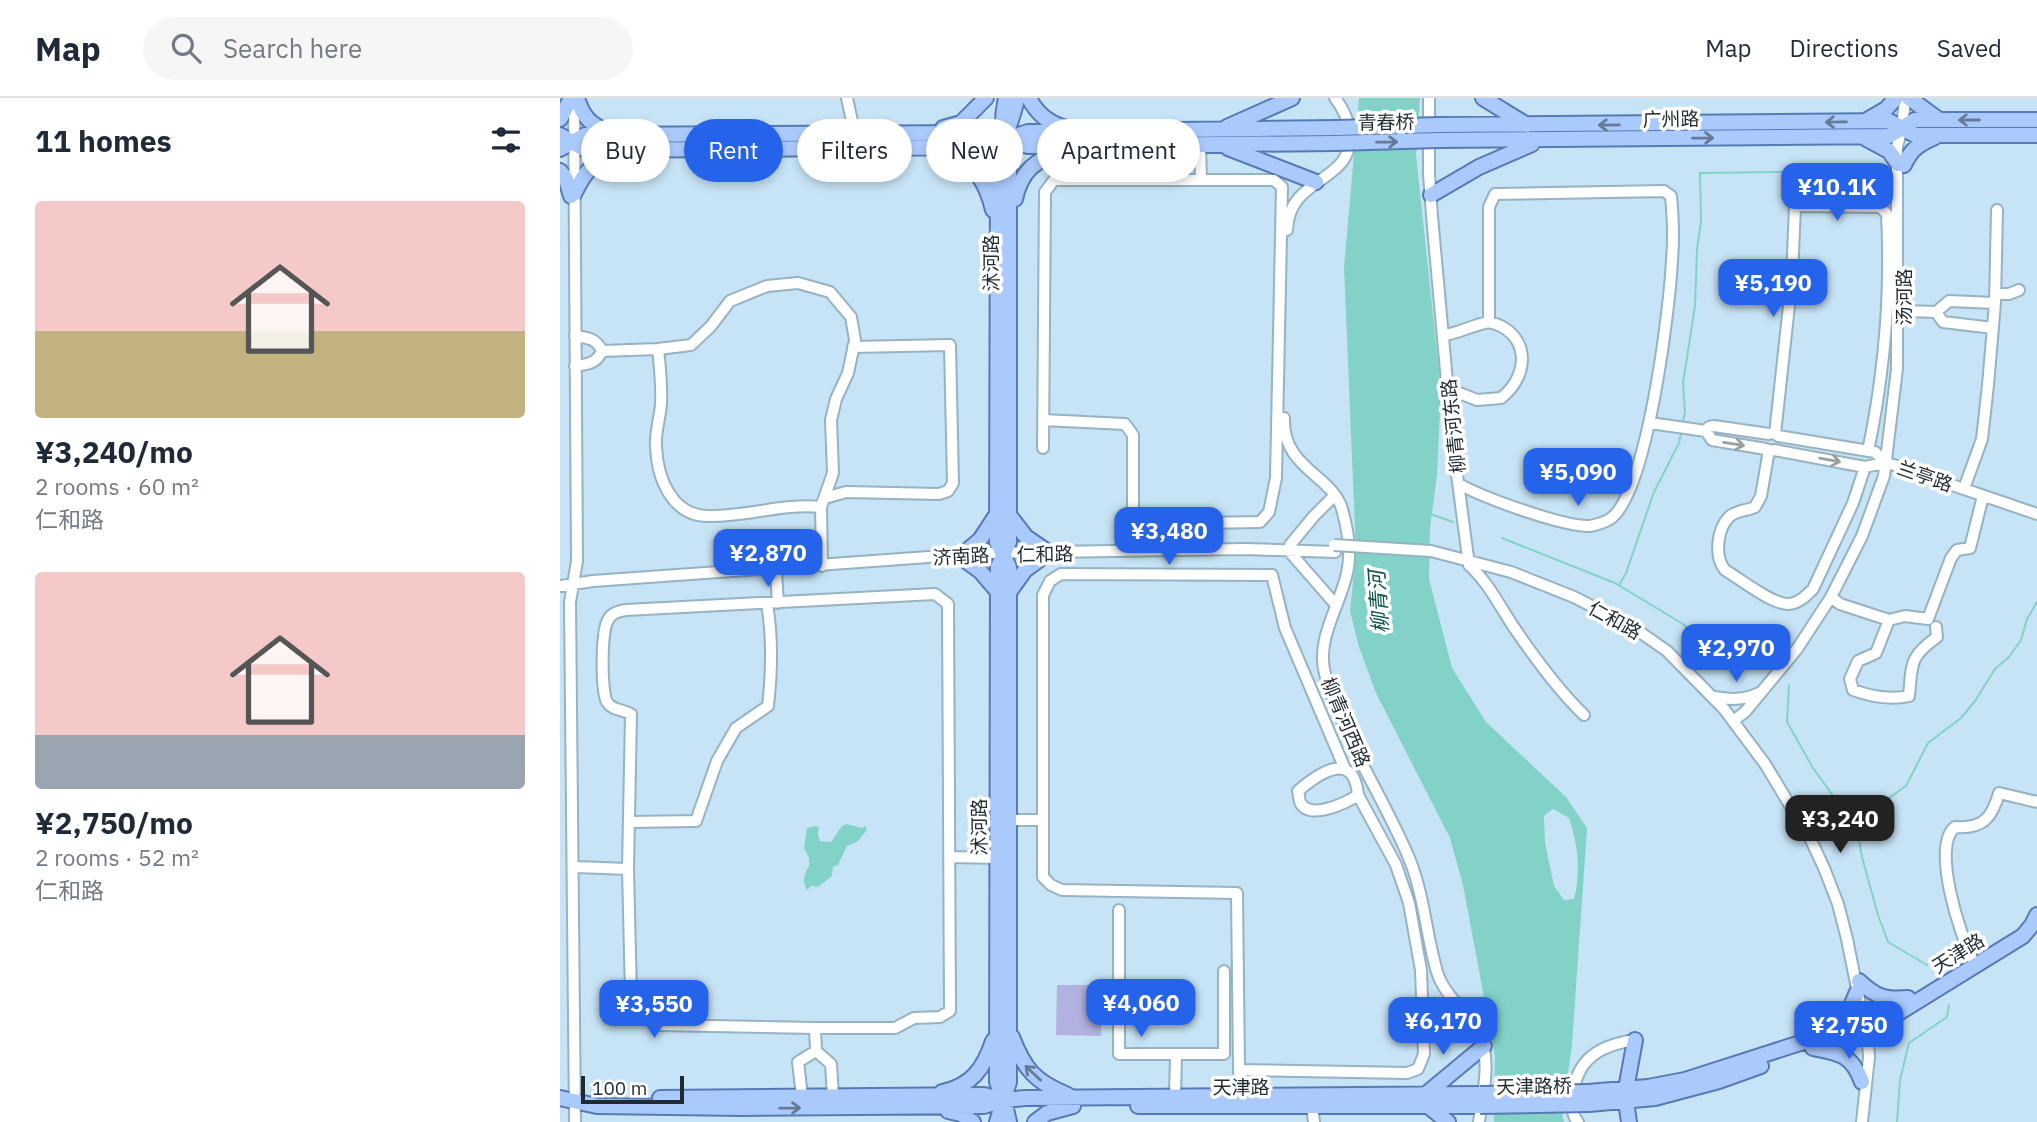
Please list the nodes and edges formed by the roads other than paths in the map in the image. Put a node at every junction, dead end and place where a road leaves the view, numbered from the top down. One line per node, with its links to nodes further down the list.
1 (574, 98): 13 (main road); 14 (main road); 38 (street)
2 (847, 98): 15 (street)
3 (986, 98): 36 (main road)
4 (1006, 98): 16 (main road, 沭河路)
5 (1017, 98): 17 (main road, 沭河路)
6 (1029, 98): 18 (main road)
7 (1335, 98): 48 (street, 柳青河西路)
8 (1429, 98): 50 (street, 柳青河东路)
9 (1482, 98): 20 (main road); 21 (main road)
10 (1898, 98): 23 (main road); 24 (street, 汤河路)
11 (1907, 98): 22 (main road); 24 (street, 汤河路)
12 (1287, 101): 30 (main road); 32 (main road)
13 (560, 119)
14 (587, 119)
15 (852, 119)
16 (1002, 119)
17 (1013, 119)
18 (1047, 119)
19 (2037, 120): 22 (main road, 广州路, one-way to 22)
20 (1475, 125): 21 (main road, 广州路); 25 (main road, 广州路)
21 (1528, 126): 23 (main road, 广州路, one-way to 21)
22 (1939, 127): 24 (main road, 广州路); 29 (main road, 广州路); 41 (main road)
23 (1861, 129): 24 (main road, 广州路); 35 (main road, 广州路, one-way to 23); 41 (main road)
24 (1902, 129): 41 (street, 汤河路)
25 (1439, 133): 30 (main road, 青春桥, bridge); 30 (main road, 青春桥, one-way to 25, bridge); 34 (main road, 广州路)
26 (560, 135): 38 (main road)
27 (670, 135): 28 (main road)
28 (797, 135)
29 (2037, 135)
30 (1302, 136): 32 (main road); 43 (main road)
31 (1200, 138): 32 (main road)
32 (1220, 138): 37 (main road); 43 (main road)
33 (912, 140): 36 (main road)
34 (1466, 140): 35 (main road, 广州路); 42 (main road)
35 (1543, 140): 42 (main road)
36 (924, 141): 39 (main road); 52 (main road)
37 (1200, 145): 45 (street)
38 (567, 146): 49 (street)
39 (670, 149)
40 (1037, 162): 52 (main road)
41 (1901, 165): 55 (street, 汤河路); 73 (street, 汤河路)
42 (1479, 167): 50 (main road)
43 (1282, 168): 48 (main road)
44 (560, 171): 49 (main road)
45 (1201, 180): 66 (street); 83 (street)
46 (581, 182): 49 (main road)
47 (1000, 182): 52 (main road, 沭河路)
48 (1316, 182): 77 (street, 柳青河西路)
49 (573, 195): 60 (street); 92 (street)
50 (1430, 195): 59 (street, 柳青河东路)
51 (1997, 210): 54 (street)
52 (1004, 226): 81 (main road, 沭河路)
53 (2019, 290): 54 (street)
54 (1995, 298): 56 (street); 58 (street)
55 (1904, 311): 56 (street); 73 (street, 汤河路)
56 (1936, 312): 58 (street)
57 (1489, 322): 59 (street); 65 (street); 67 (street)
58 (1993, 328): 75 (street)
59 (1444, 335): 65 (street, 柳青河东路)
60 (575, 336): 63 (street); 64 (street)
61 (853, 347): 62 (street); 79 (street); 79 (street)
62 (658, 349): 63 (street); 79 (street)
63 (602, 351): 64 (street)
64 (575, 366): 92 (street)
65 (1449, 389): 76 (street, 柳青河东路)
66 (1043, 420): 70 (street); 83 (street)
67 (1650, 423): 68 (street); 76 (street)
68 (1701, 430): 69 (street); 71 (street, one-way to 71)
69 (1774, 434): 71 (street); 72 (street); 72 (street)
70 (1043, 448)
71 (1770, 450): 74 (street, one-way to 74); 74 (street)
72 (1868, 451): 73 (street)
73 (1885, 462): 74 (street); 75 (street, 兰亭路); 78 (street, 兰亭路); 95 (street, 汤河路)
74 (1866, 467)
75 (1966, 483): 80 (street, 兰亭路)
76 (1458, 484): 89 (street, 柳青河东路)
77 (1334, 496): 85 (street); 97 (street, 柳青河西路)
78 (1983, 496): 82 (street, 兰亭路); 98 (street)
79 (823, 502): 90 (street)
80 (2037, 507)
81 (1003, 514): 86 (main road); 87 (main road, 沭河路); 88 (main road)
82 (2037, 514)
83 (1186, 524): 84 (street)
84 (1188, 547): 85 (street, 仁和路); 86 (street, 仁和路)
85 (1289, 548): 86 (street, 仁和路); 89 (street, 仁和路); 97 (street)
86 (1046, 552): 87 (street, 仁和路); 94 (main road)
87 (1003, 554): 88 (street, 济南路); 94 (main road, 沭河路)
88 (962, 557): 90 (street, 济南路); 91 (street, 济南路); 94 (main road)
89 (1469, 563): 101 (street, 仁和路); 102 (street); 103 (street, 仁和路)
90 (822, 566): 92 (street, 济南路)
91 (776, 572): 92 (street, 济南路); 96 (street)
92 (573, 583): 93 (street, 济南路); 114 (street); 141 (street)
93 (560, 584)
94 (1004, 592): 109 (main road, 沭河路); 113 (main road, 沭河路)
95 (1831, 597): 98 (street); 100 (street, 汤河路)
96 (772, 603): 111 (street); 111 (street); 112 (street)
97 (1336, 604): 105 (street, 柳青河西路)
98 (1889, 620): 99 (street)
99 (1936, 627)
100 (1762, 691): 101 (street); 103 (street, 汤河路)
101 (1713, 696): 103 (street, 仁和路)
102 (1584, 715)
103 (1732, 721): 120 (street, 仁和路)
104 (1345, 769): 106 (street); 107 (street); 110 (street)
105 (1368, 773): 106 (street); 127 (street, 柳青河西路)
106 (1354, 779): 107 (street)
107 (1358, 795): 131 (street)
108 (2037, 802): 118 (street)
109 (1010, 820): 110 (street); 124 (main road, 沭河路)
110 (1043, 820): 131 (street)
111 (630, 822): 115 (street)
112 (951, 857): 113 (street); 123 (street)
113 (998, 858): 124 (main road, 沭河路)
114 (576, 867): 115 (street); 141 (street)
115 (628, 869): 123 (street)
116 (1119, 910): 130 (street)
117 (2036, 925): 118 (main road, 天津路); 122 (main road, 天津路)
118 (1972, 958): 121 (main road, 天津路)
119 (1224, 971): 130 (street)
120 (1858, 986): 121 (main road); 122 (street, 仁和路); 125 (main road)
121 (1908, 998): 122 (main road, 天津路)
122 (1864, 1026): 125 (main road, 天津路); 128 (main road, 天津路); 132 (street, 仁和路); 156 (street, 仁和路)
123 (815, 1028): 129 (street)
124 (1003, 1030): 139 (main road, 沭河路); 142 (main road); 144 (main road, one-way to 124)
125 (1827, 1035): 134 (main road, 天津路)
126 (1635, 1040): 134 (main road); 154 (street)
127 (1484, 1046): 143 (main road); 153 (street, 柳青河西路)
128 (1813, 1048): 132 (main road); 134 (main road, 天津路)
129 (816, 1051): 135 (street); 136 (street)
130 (1176, 1055): 137 (street)
131 (1239, 1070): 133 (street)
132 (1862, 1082): 156 (street, 仁和路)
133 (1241, 1095): 137 (main road, 天津路); 143 (main road, 天津路)
134 (1626, 1095): 138 (main road, 天津路); 155 (main road)
135 (802, 1096): 136 (main road, 天津路); 141 (main road, 天津路)
136 (833, 1096): 142 (main road, 天津路)
137 (1175, 1096): 144 (main road, 天津路)
138 (1588, 1098): 140 (main road, 天津路桥, bridge)
139 (1004, 1100): 142 (main road, 天津路); 144 (main road, 天津路); 148 (main road); 149 (main road, 沭河路)
140 (1480, 1100): 143 (main road, 天津路)
141 (565, 1101): 142 (main road, 天津路, one-way to 142); 146 (street)
142 (924, 1101): 147 (main road)
143 (1426, 1101): 145 (main road, 天津路); 152 (main road)
144 (1074, 1102): 145 (main road, 天津路); 150 (main road)
145 (1312, 1106): 151 (street)
146 (573, 1122)
147 (973, 1122)
148 (996, 1122)
149 (1009, 1122)
150 (1035, 1122)
151 (1314, 1122)
152 (1448, 1122)
153 (1479, 1122)
154 (1578, 1122)
155 (1629, 1122)
156 (1860, 1122)

